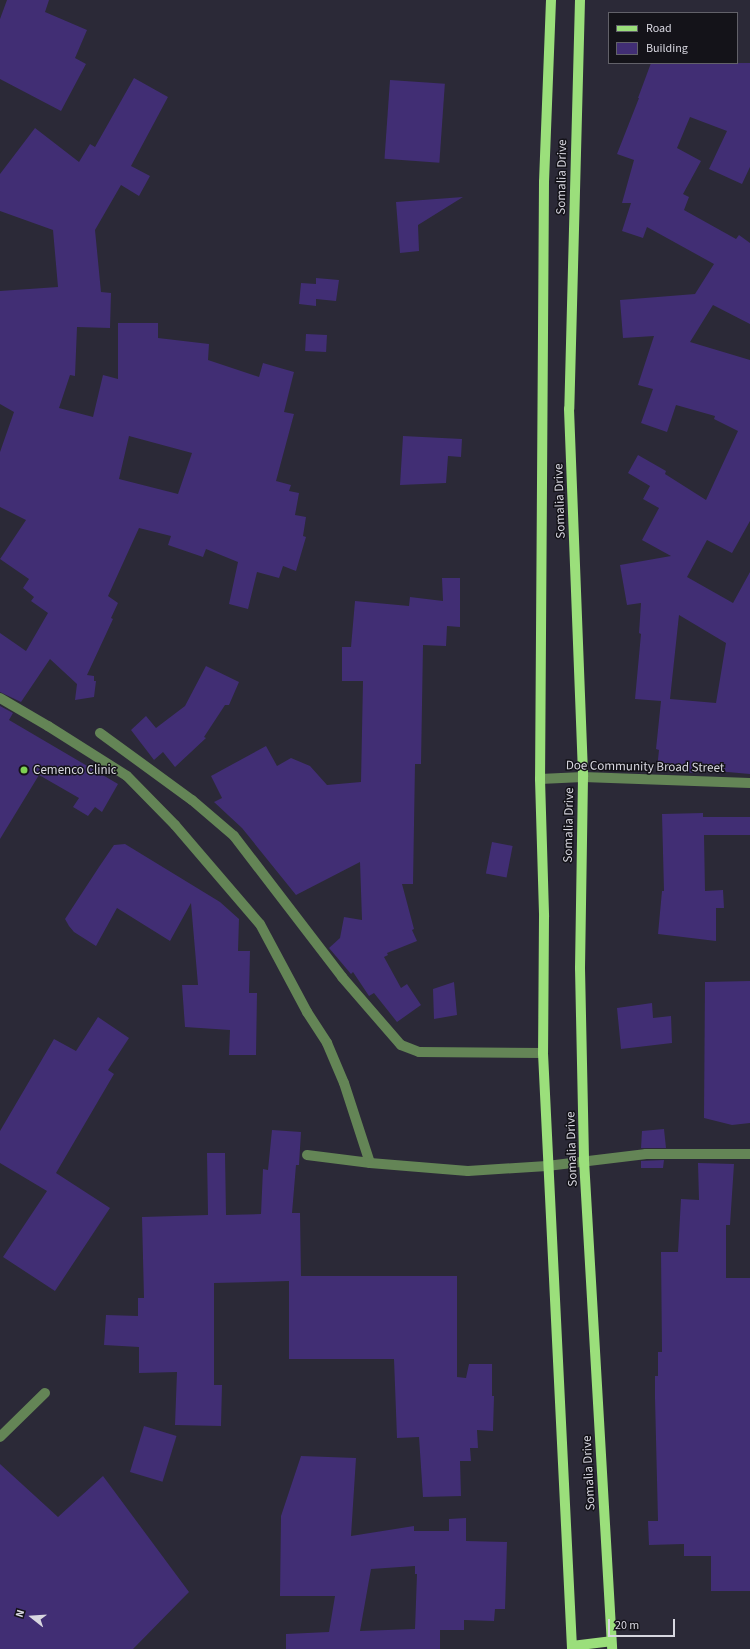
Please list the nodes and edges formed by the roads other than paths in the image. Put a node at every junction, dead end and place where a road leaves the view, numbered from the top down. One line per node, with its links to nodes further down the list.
1 (551, 0): 6 (main road, Somalia Drive)
2 (580, 0): 5 (main road, Somalia Drive)
3 (0, 698): 12 (street)
4 (100, 733): 8 (street)
5 (583, 777): 6 (street, Doe Community Broad Street); 7 (street, Doe Community Broad Street); 11 (main road, Somalia Drive)
6 (540, 779): 8 (main road, Somalia Drive)
7 (750, 783)
8 (543, 1053): 13 (main road, Somalia Drive)
9 (750, 1154): 11 (street)
10 (307, 1156): 12 (street)
11 (584, 1160): 13 (street); 16 (main road, Somalia Drive)
12 (370, 1163): 13 (street)
13 (547, 1166): 17 (main road, Somalia Drive)
14 (45, 1393): 15 (street)
15 (0, 1437)
16 (611, 1645): 17 (main road)
17 (572, 1648)

